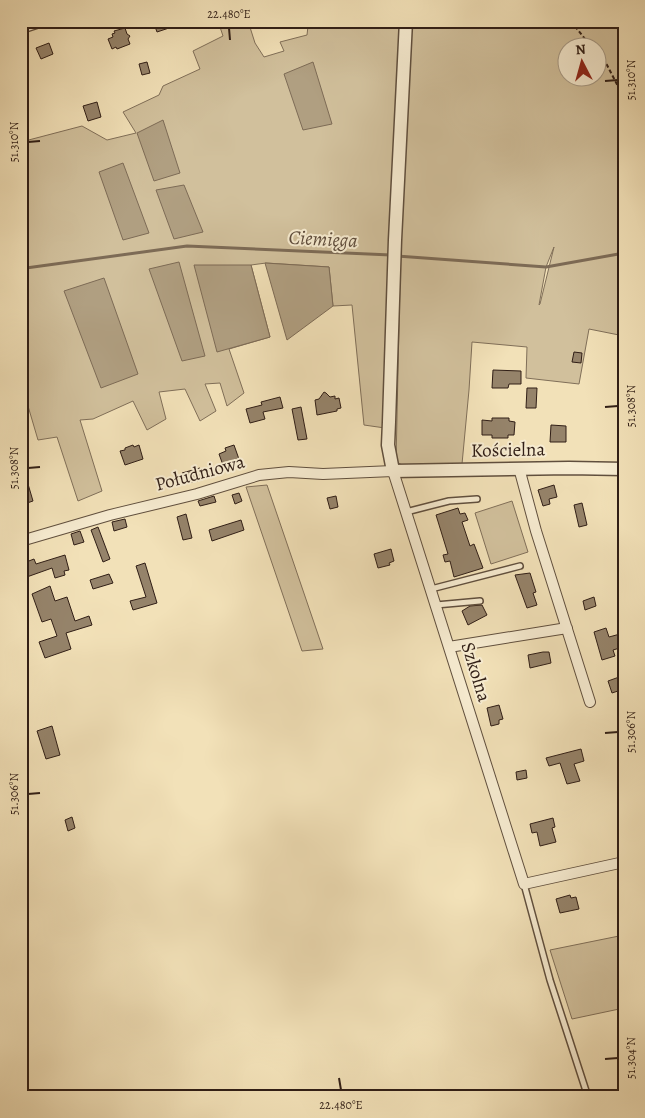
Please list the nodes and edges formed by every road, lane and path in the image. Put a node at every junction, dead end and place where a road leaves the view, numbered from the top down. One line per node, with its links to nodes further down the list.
1 (39, 21): 4 (street)
2 (406, 21): 10 (street)
3 (571, 21): 5 (path)
4 (21, 27)
5 (584, 38)
6 (608, 67): 7 (path)
7 (624, 98)
8 (519, 468): 9 (street, Kościelna); 10 (street, Kościelna); 18 (street)
9 (624, 469)
10 (394, 471): 12 (street, Szkolna); 13 (street, Południowa)
11 (477, 499): 12 (lane)
12 (406, 512): 15 (street, Szkolna)
13 (21, 541)
14 (520, 566): 15 (lane)
15 (430, 590): 17 (street, Szkolna)
16 (480, 601): 17 (lane)
17 (436, 605): 19 (street, Szkolna)
18 (567, 628): 19 (street); 20 (street)
19 (450, 647): 22 (street, Szkolna)
20 (590, 702)
21 (624, 862): 22 (street)
22 (524, 884): 23 (lane, Szkolna)
23 (588, 1097)

